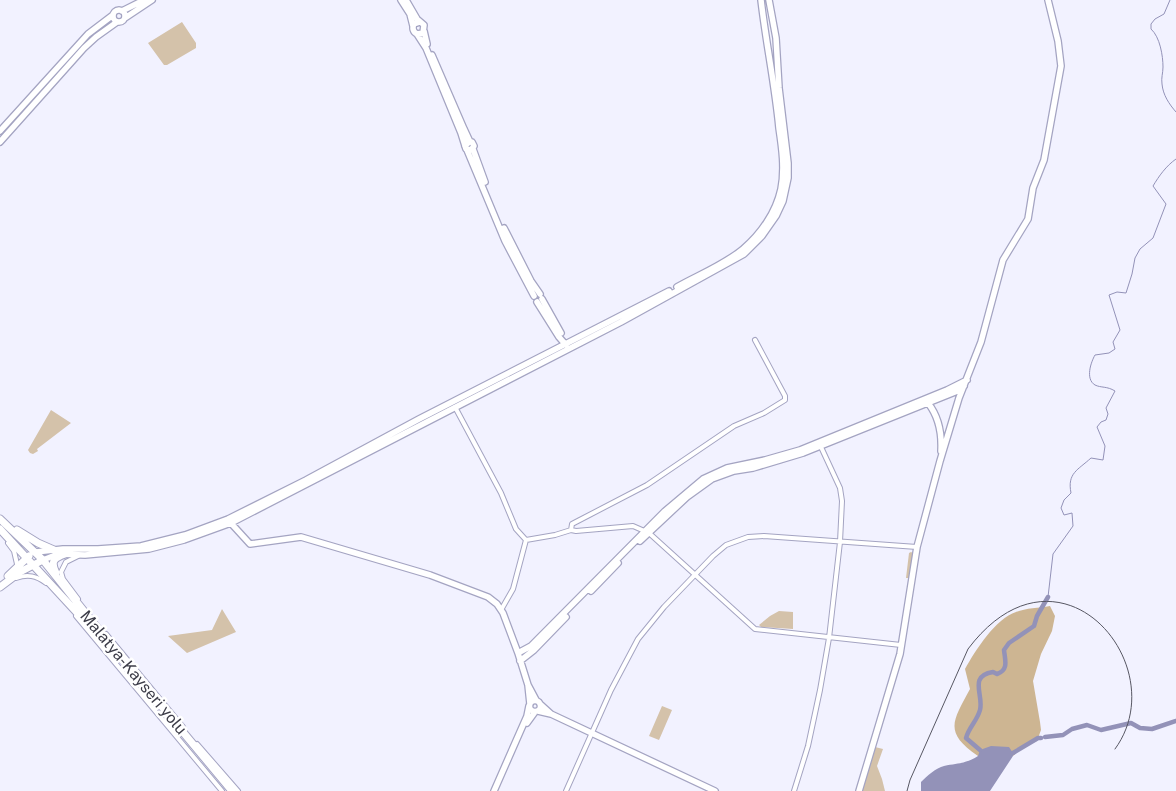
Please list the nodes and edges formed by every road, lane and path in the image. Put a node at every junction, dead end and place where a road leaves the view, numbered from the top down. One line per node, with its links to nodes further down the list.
1 (144, 0): 8 (main road)
2 (152, 0): 10 (main road)
3 (402, 0): 15 (main road)
4 (406, 0): 13 (main road)
5 (761, 0): 11 (main road)
6 (769, 0): 14 (main road)
7 (1048, 0): 27 (main road)
8 (122, 11): 9 (main road); 10 (main road)
9 (113, 15): 12 (main road); 20 (main road)
10 (124, 18): 12 (main road)
11 (763, 20): 14 (main road); 17 (main road)
12 (117, 22): 21 (main road)
13 (420, 22): 15 (main road); 16 (main road)
14 (773, 22): 18 (main road)
15 (413, 26): 19 (main road)
16 (424, 31): 19 (main road); 24 (main road)
17 (765, 31): 18 (main road); 26 (main road)
18 (775, 32): 26 (main road)
19 (417, 34): 24 (main road)
20 (21, 106): 21 (street); 22 (main road)
21 (28, 111): 23 (main road)
22 (0, 131)
23 (0, 142)
24 (469, 146): 26 (main road)
25 (755, 340): 37 (street)
26 (568, 345): 29 (main road); 33 (main road)
27 (965, 383): 28 (main road); 31 (main road); 38 (main road)
28 (928, 403): 30 (main road); 31 (main road)
29 (455, 407): 33 (main road); 40 (street)
30 (821, 447): 38 (main road); 41 (street)
31 (940, 461): 43 (main road)
32 (0, 517): 35 (highway)
33 (230, 521): 44 (main road); 47 (main road); 57 (main road)
34 (0, 523): 45 (highway)
35 (9, 526): 44 (highway); 45 (highway)
36 (0, 529): 42 (highway)
37 (571, 530): 38 (street); 40 (street)
38 (647, 532): 51 (street); 62 (main road); 64 (main road)
39 (0, 534): 49 (street)
40 (526, 540): 57 (street)
41 (840, 542): 43 (street); 51 (street); 59 (street)
42 (14, 544): 45 (highway); 49 (highway)
43 (917, 547): 61 (main road)
44 (54, 550): 45 (main road)
45 (32, 553): 48 (highway); 48 (highway, Malatya-Kayseri yolu); 49 (highway)
46 (65, 554): 47 (main road); 48 (main road); 54 (highway)
47 (85, 555): 63 (street)
48 (38, 564): 50 (highway); 52 (highway); 54 (highway, Malatya-Kayseri yolu); 58 (highway)
49 (15, 568): 53 (highway)
50 (42, 575): 55 (highway); 72 (highway)
51 (695, 575): 59 (street); 70 (street)
52 (8, 580): 55 (street); 56 (highway)
53 (0, 582)
54 (60, 582): 58 (highway, Malatya-Kayseri yolu)
55 (48, 585): 71 (street)
56 (0, 587)
57 (501, 610): 62 (main road)
58 (87, 616): 60 (highway, Malatya-Kayseri yolu)
59 (829, 638): 61 (street); 78 (street)
60 (110, 644): 63 (street); 73 (highway, Malatya-Kayseri yolu)
61 (901, 645): 79 (main road)
62 (518, 653): 64 (main road)
63 (126, 657): 74 (street)
64 (520, 660): 65 (main road)
65 (528, 685): 66 (main road); 67 (main road)
66 (538, 702): 67 (main road); 68 (main road); 69 (main road)
67 (529, 705): 68 (main road); 75 (main road)
68 (537, 711): 69 (main road); 75 (main road)
69 (551, 714): 70 (main road)
70 (591, 734): 76 (street); 77 (main road)
71 (222, 791)
72 (228, 791)
73 (232, 791)
74 (238, 791)
75 (495, 791)
76 (566, 791)
77 (715, 791)
78 (794, 791)
79 (859, 791)

